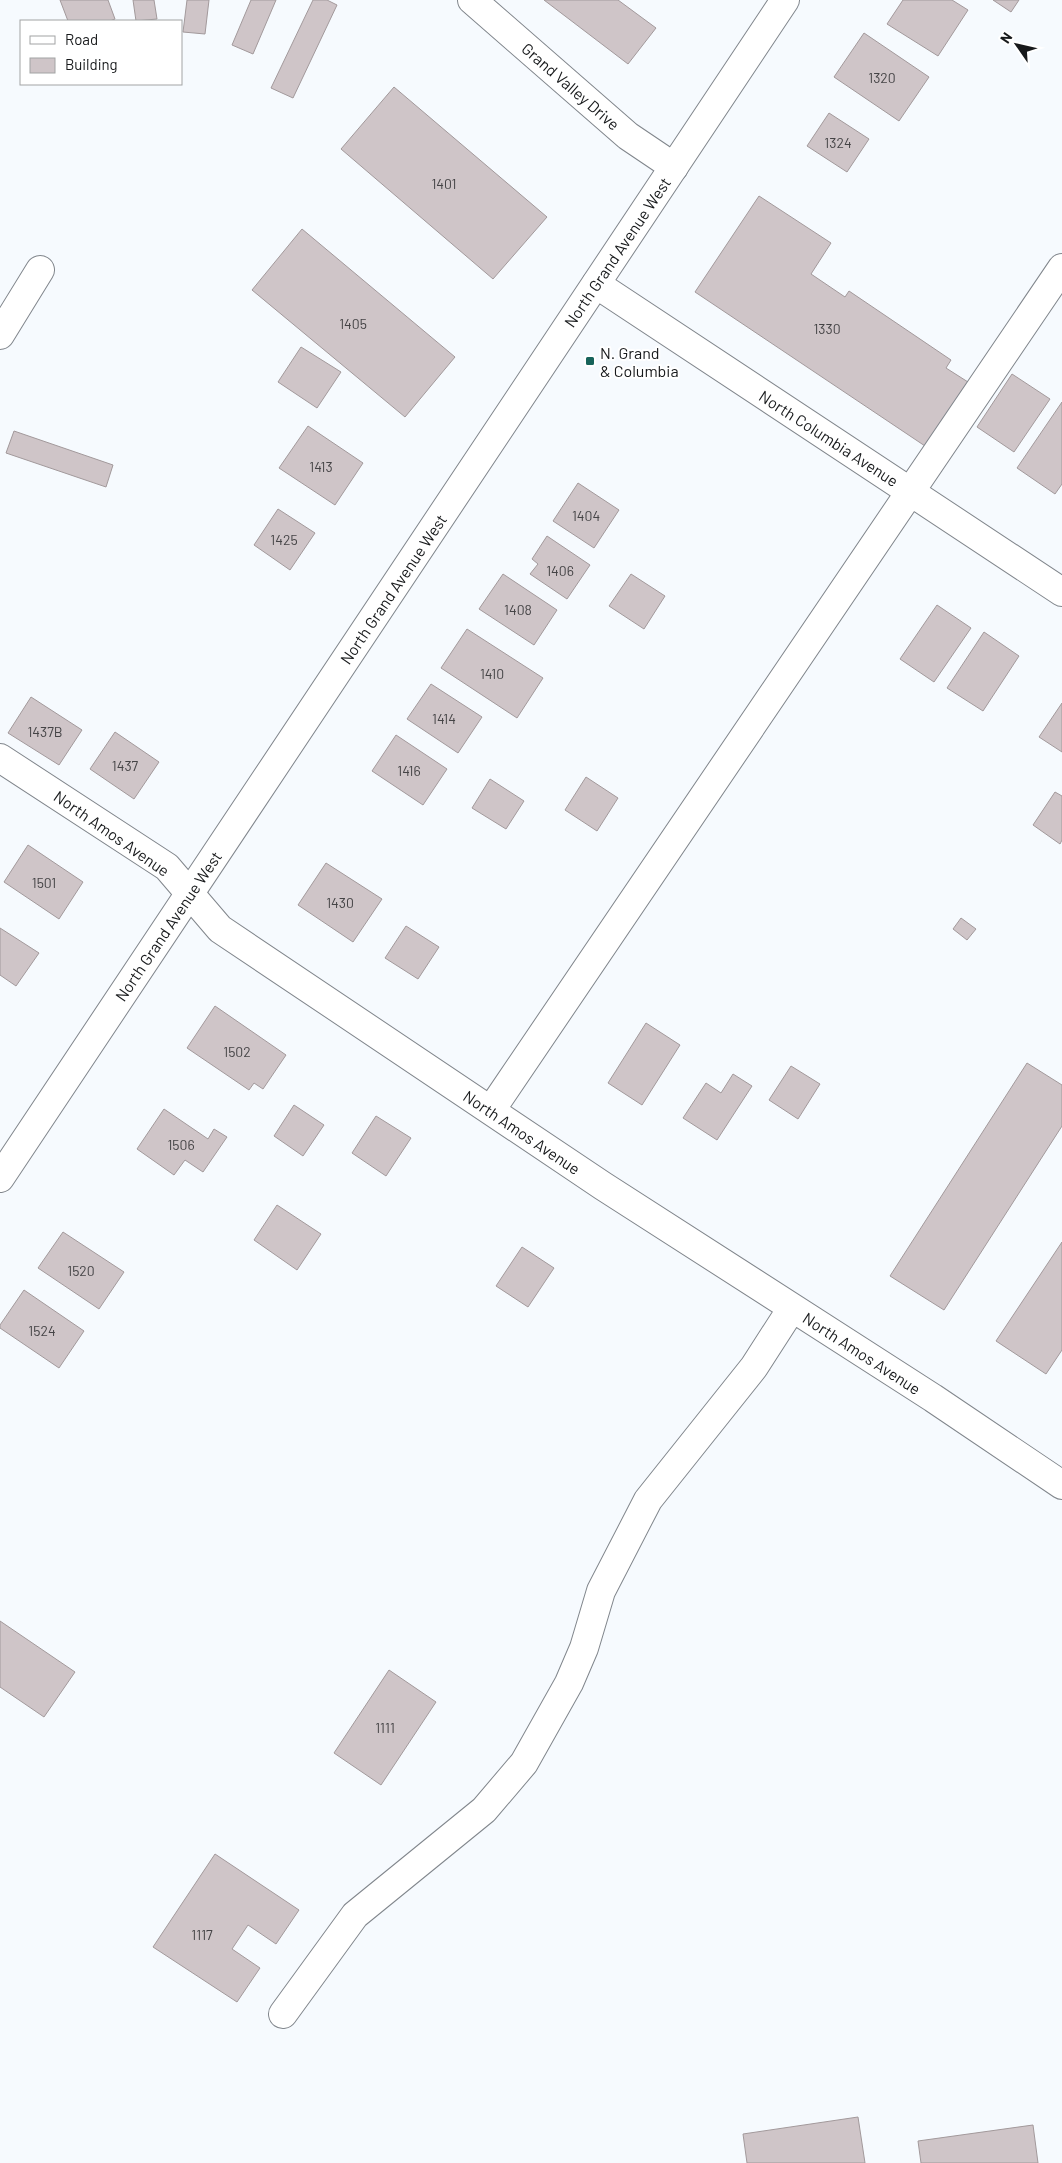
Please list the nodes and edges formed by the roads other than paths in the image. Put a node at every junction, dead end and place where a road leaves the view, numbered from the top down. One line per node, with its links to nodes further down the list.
1 (472, 0): 3 (street, Grand Valley Drive)
2 (785, 0): 3 (street, North Grand Avenue West)
3 (674, 167): 6 (street, North Grand Avenue West)
4 (1062, 268): 8 (street)
5 (40, 270): 7 (street)
6 (596, 284): 8 (street, North Columbia Avenue); 11 (street, North Grand Avenue West)
7 (0, 335)
8 (910, 492): 9 (street, North Columbia Avenue); 12 (street)
9 (1062, 592)
10 (0, 758): 11 (street, North Amos Avenue)
11 (190, 894): 12 (street, North Amos Avenue); 13 (street, North Grand Avenue West)
12 (491, 1110): 14 (street, North Amos Avenue)
13 (0, 1178)
14 (792, 1308): 15 (street, North Amos Avenue); 16 (street)
15 (1062, 1485)
16 (283, 2014)

